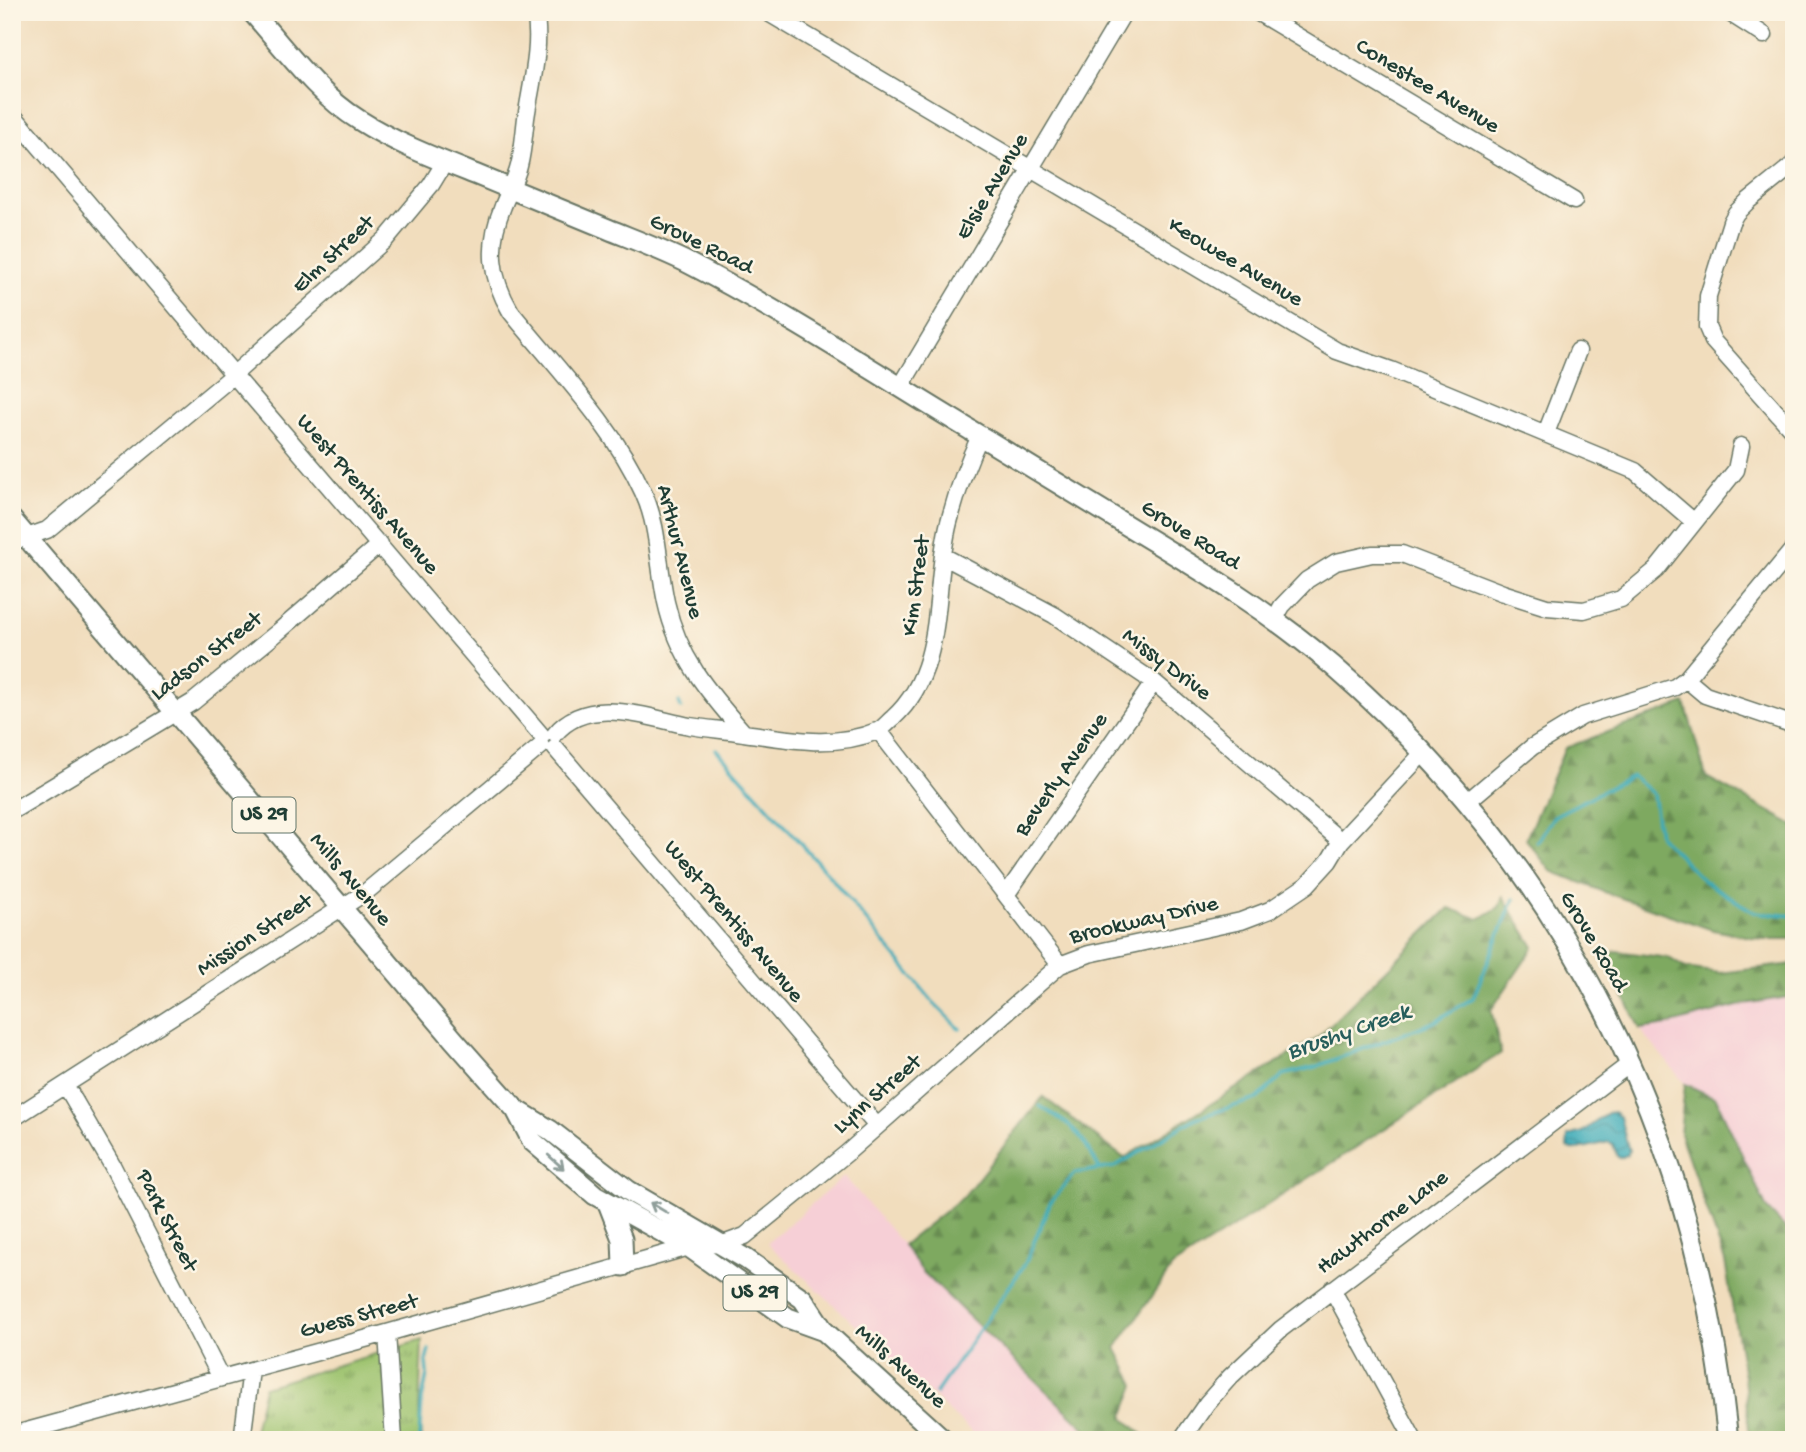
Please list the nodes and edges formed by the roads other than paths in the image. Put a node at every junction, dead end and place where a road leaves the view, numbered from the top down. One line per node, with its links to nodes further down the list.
1 (252, 12): 9 (main road, Grove Road)
2 (535, 12): 12 (street, Arthur Avenue)
3 (767, 12): 11 (street, Keowee Avenue)
4 (1124, 12): 11 (street, Elsie Avenue)
5 (1257, 12): 13 (street, Conestee Avenue)
6 (1728, 12): 7 (street)
7 (1764, 35)
8 (12, 114): 15 (street, West Prentiss Avenue)
9 (445, 162): 12 (main road, Grove Road); 15 (street, Elm Street)
10 (1794, 164): 17 (street)
11 (1031, 167): 16 (street, Elsie Avenue); 18 (street, Keowee Avenue)
12 (510, 188): 16 (main road, Grove Road); 33 (street, Arthur Avenue)
13 (1574, 201)
14 (1578, 351): 18 (street)
15 (234, 375): 23 (street, Elm Street); 24 (street, West Prentiss Avenue)
16 (901, 386): 19 (main road, Grove Road)
17 (1794, 432)
18 (1546, 433): 22 (street, Keowee Avenue)
19 (980, 436): 26 (street, Kim Street); 27 (main road, Grove Road)
20 (1741, 446): 22 (street)
21 (12, 520): 23 (main road, Mills Avenue / US 29)
22 (1693, 521): 27 (street)
23 (19, 540): 30 (main road, Mills Avenue / US 29)
24 (380, 544): 30 (street, Ladson Street); 34 (street, West Prentiss Avenue)
25 (1794, 548): 28 (street)
26 (943, 556): 29 (street, Missy Drive); 32 (street, Kim Street)
27 (1274, 620): 35 (main road, Grove Road)
28 (1686, 679): 31 (street); 36 (street)
29 (1154, 682): 38 (street, Missy Drive); 39 (street, Beverly Avenue)
30 (176, 712): 37 (street, Ladson Street); 40 (main road, Mills Avenue / US 29)
31 (1794, 725)
32 (879, 731): 33 (street); 39 (street, Brookway Drive)
33 (744, 733): 34 (street, Mission Street)
34 (548, 741): 40 (street, Mission Street); 46 (street, West Prentiss Avenue)
35 (1423, 753): 36 (main road, Grove Road); 38 (street, Brookway Drive)
36 (1468, 801): 42 (main road, Grove Road)
37 (12, 811)
38 (1341, 841): 41 (street, Brookway Drive)
39 (1006, 895): 41 (street, Brookway Drive)
40 (340, 906): 43 (street, Mission Street); 44 (main road, Mills Avenue / US 29)
41 (1060, 965): 46 (street, Lynn Street)
42 (1631, 1063): 51 (street, Hawthorne Lane); 64 (main road, Grove Road)
43 (66, 1086): 45 (street, Mission Street); 55 (street, Park Street)
44 (516, 1110): 47 (main road, Mills Avenue / US 29, one-way to 47); 48 (main road, Mills Avenue / US 29, one-way to 44)
45 (12, 1119)
46 (876, 1125): 48 (street, Lynn Street)
47 (608, 1203): 49 (main road, Mills Avenue / US 29); 50 (main road)
48 (718, 1243): 49 (street, Guess Street); 52 (main road, Mills Avenue / US 29)
49 (689, 1247): 50 (street, Guess Street); 52 (main road, Mills Avenue / US 29)
50 (623, 1266): 53 (street, Guess Street)
51 (1332, 1289): 62 (street, Hawthorne Lane); 63 (street)
52 (824, 1331): 61 (main road, Mills Avenue / US 29)
53 (387, 1333): 54 (street, Guess Street); 60 (street)
54 (251, 1370): 55 (street, Guess Street); 59 (street)
55 (221, 1378): 56 (street, Guess Street)
56 (57, 1423): 57 (street, Guess Street); 58 (street)
57 (12, 1434)
58 (62, 1440)
59 (242, 1440)
60 (394, 1440)
61 (944, 1440)
62 (1181, 1440)
63 (1414, 1440)
64 (1728, 1440)

